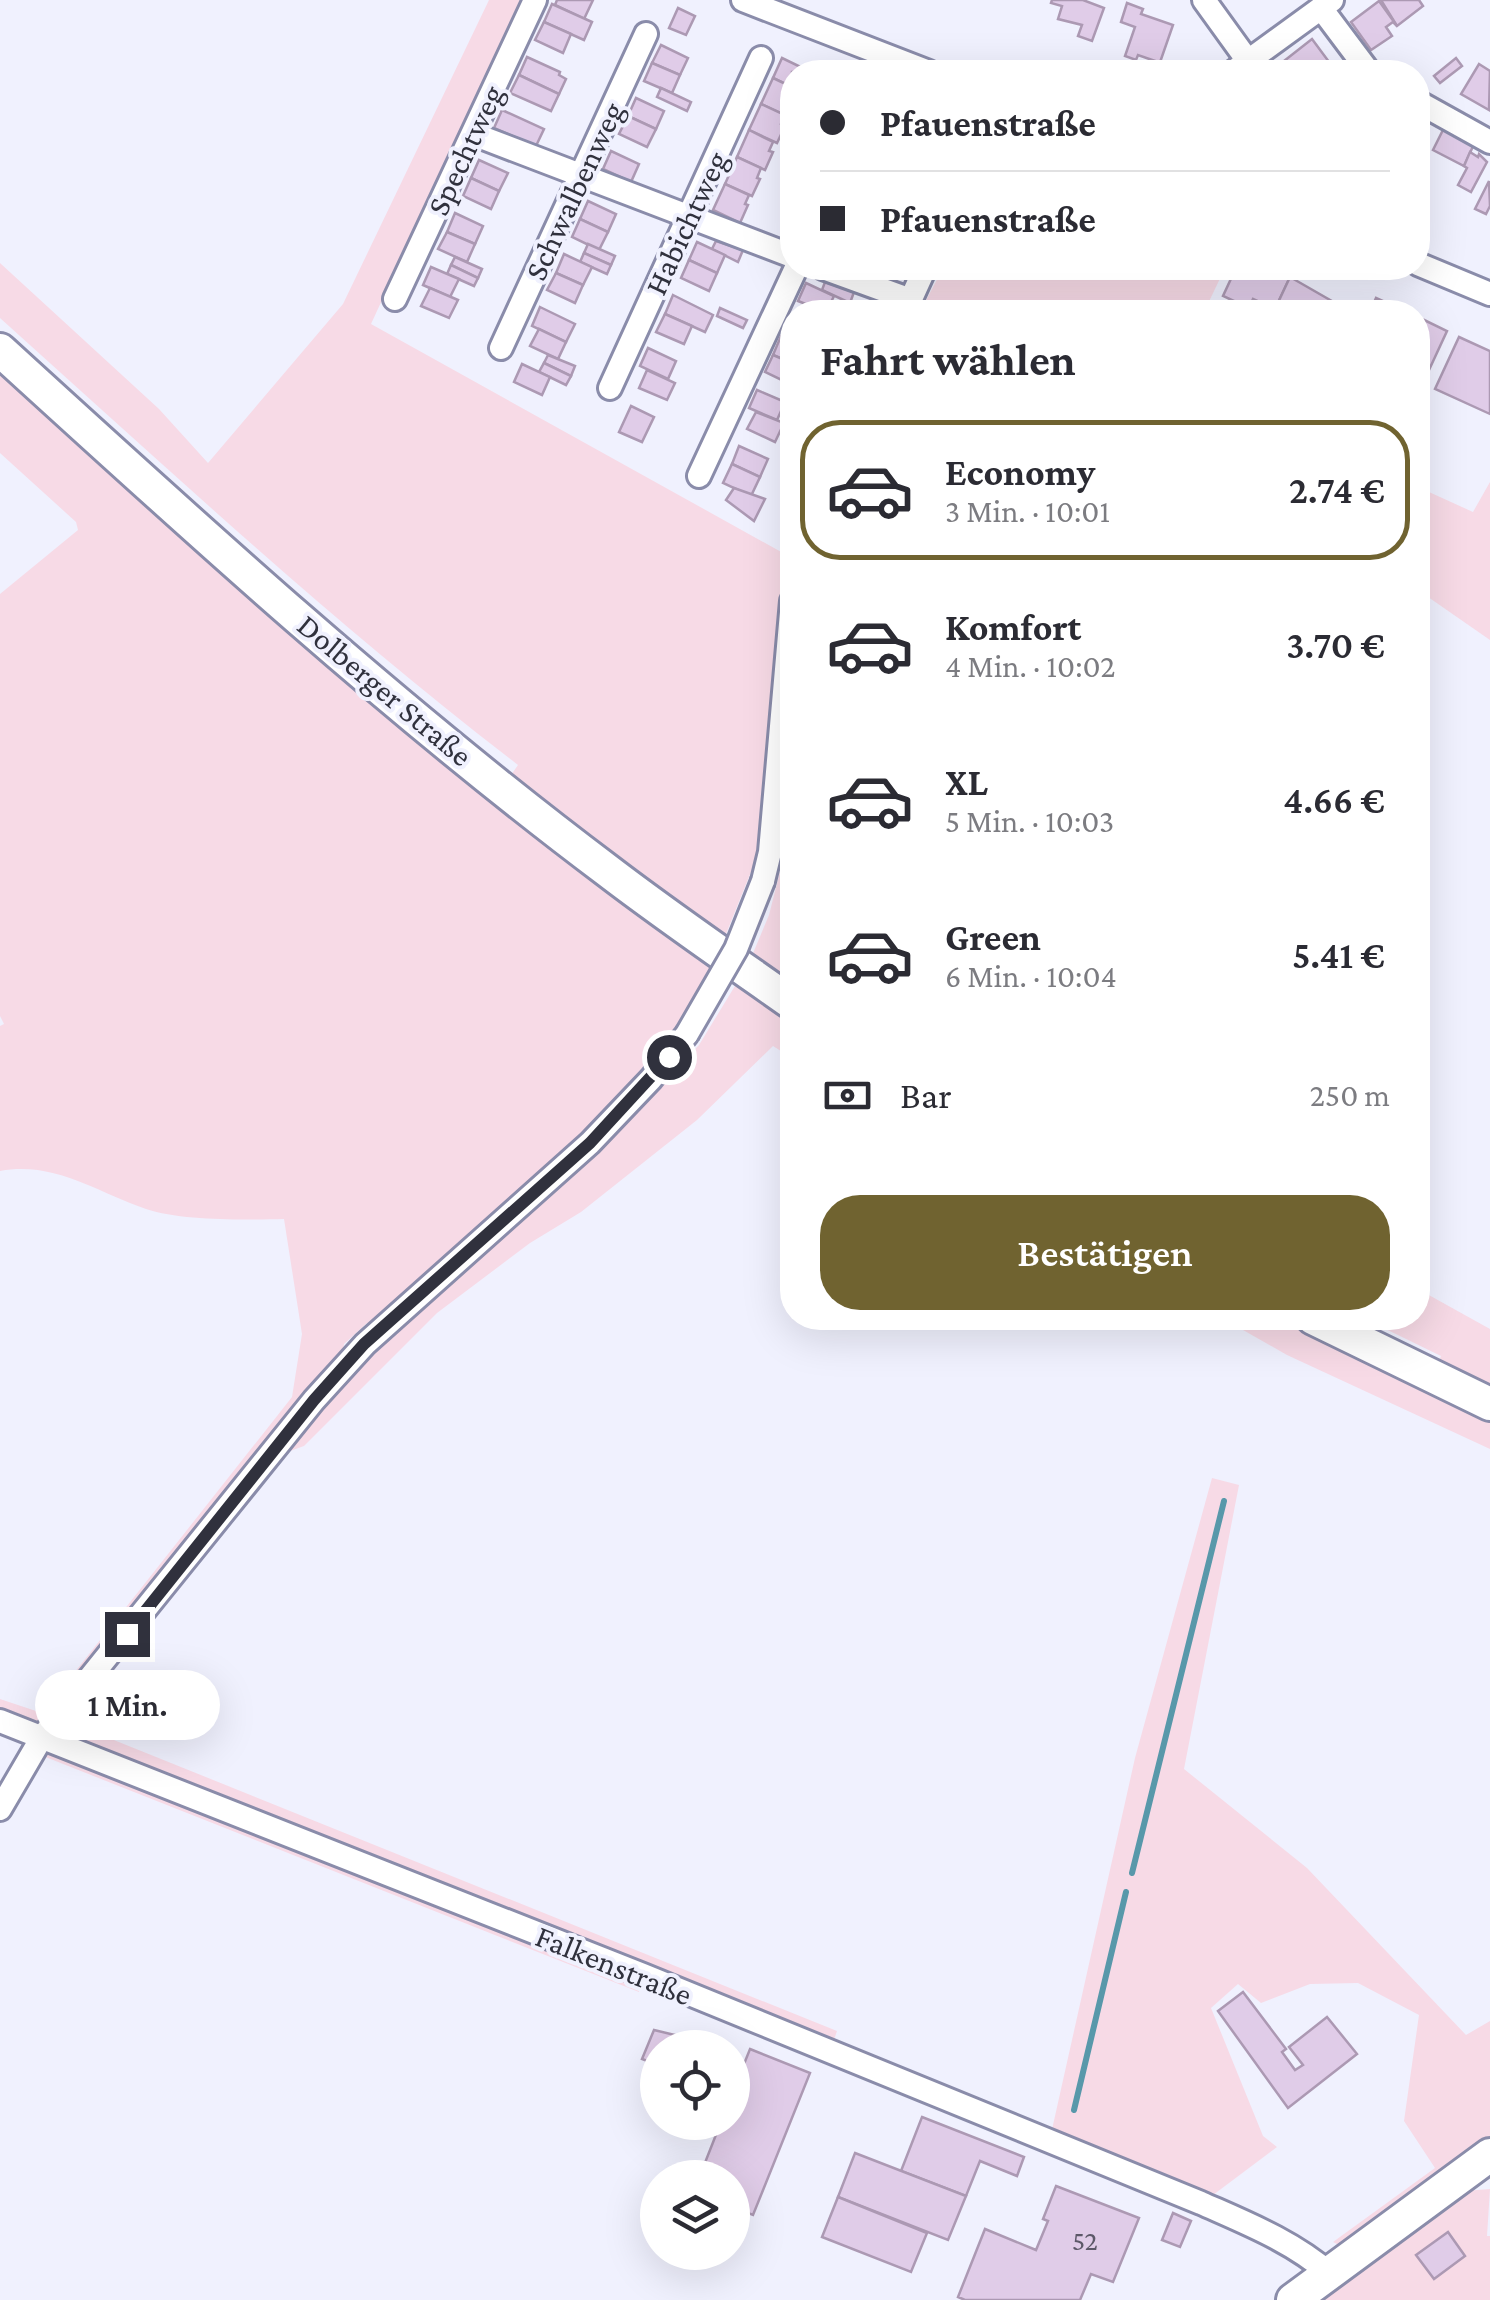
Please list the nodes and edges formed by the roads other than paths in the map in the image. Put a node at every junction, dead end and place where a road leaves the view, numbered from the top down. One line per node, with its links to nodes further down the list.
1 (534, 0): 12 (street, Spechtweg)
2 (743, 0): 7 (street)
3 (1204, 0): 8 (street)
4 (1326, 4): 9 (street); 10 (street)
5 (646, 34): 14 (street, Schwalbenweg)
6 (762, 58): 15 (street, Habichtweg)
7 (898, 60)
8 (1236, 60)
9 (1250, 60)
10 (1362, 60)
11 (1430, 109): 13 (street)
12 (472, 134): 14 (street); 20 (street, Spechtweg)
13 (1490, 142)
14 (581, 175): 15 (street); 23 (street, Schwalbenweg)
15 (690, 217): 16 (street); 25 (street, Habichtweg)
16 (780, 251)
17 (1430, 269): 19 (street)
18 (850, 280): 21 (street)
19 (1490, 294)
20 (395, 299)
21 (895, 300)
22 (780, 302): 26 (street)
23 (501, 348)
24 (0, 350): 28 (main road, Dolberger Straße)
25 (610, 388)
26 (698, 476)
27 (780, 738): 32 (street, bridge)
28 (780, 994)
29 (1338, 1330): 30 (main road)
30 (1490, 1404)
31 (0, 1720): 32 (street, Falkenstraße)
32 (42, 1737): 33 (street); 35 (street, Falkenstraße)
33 (0, 1809)
34 (1490, 2155): 35 (main road)
35 (1330, 2274): 36 (main road)
36 (1293, 2300)

